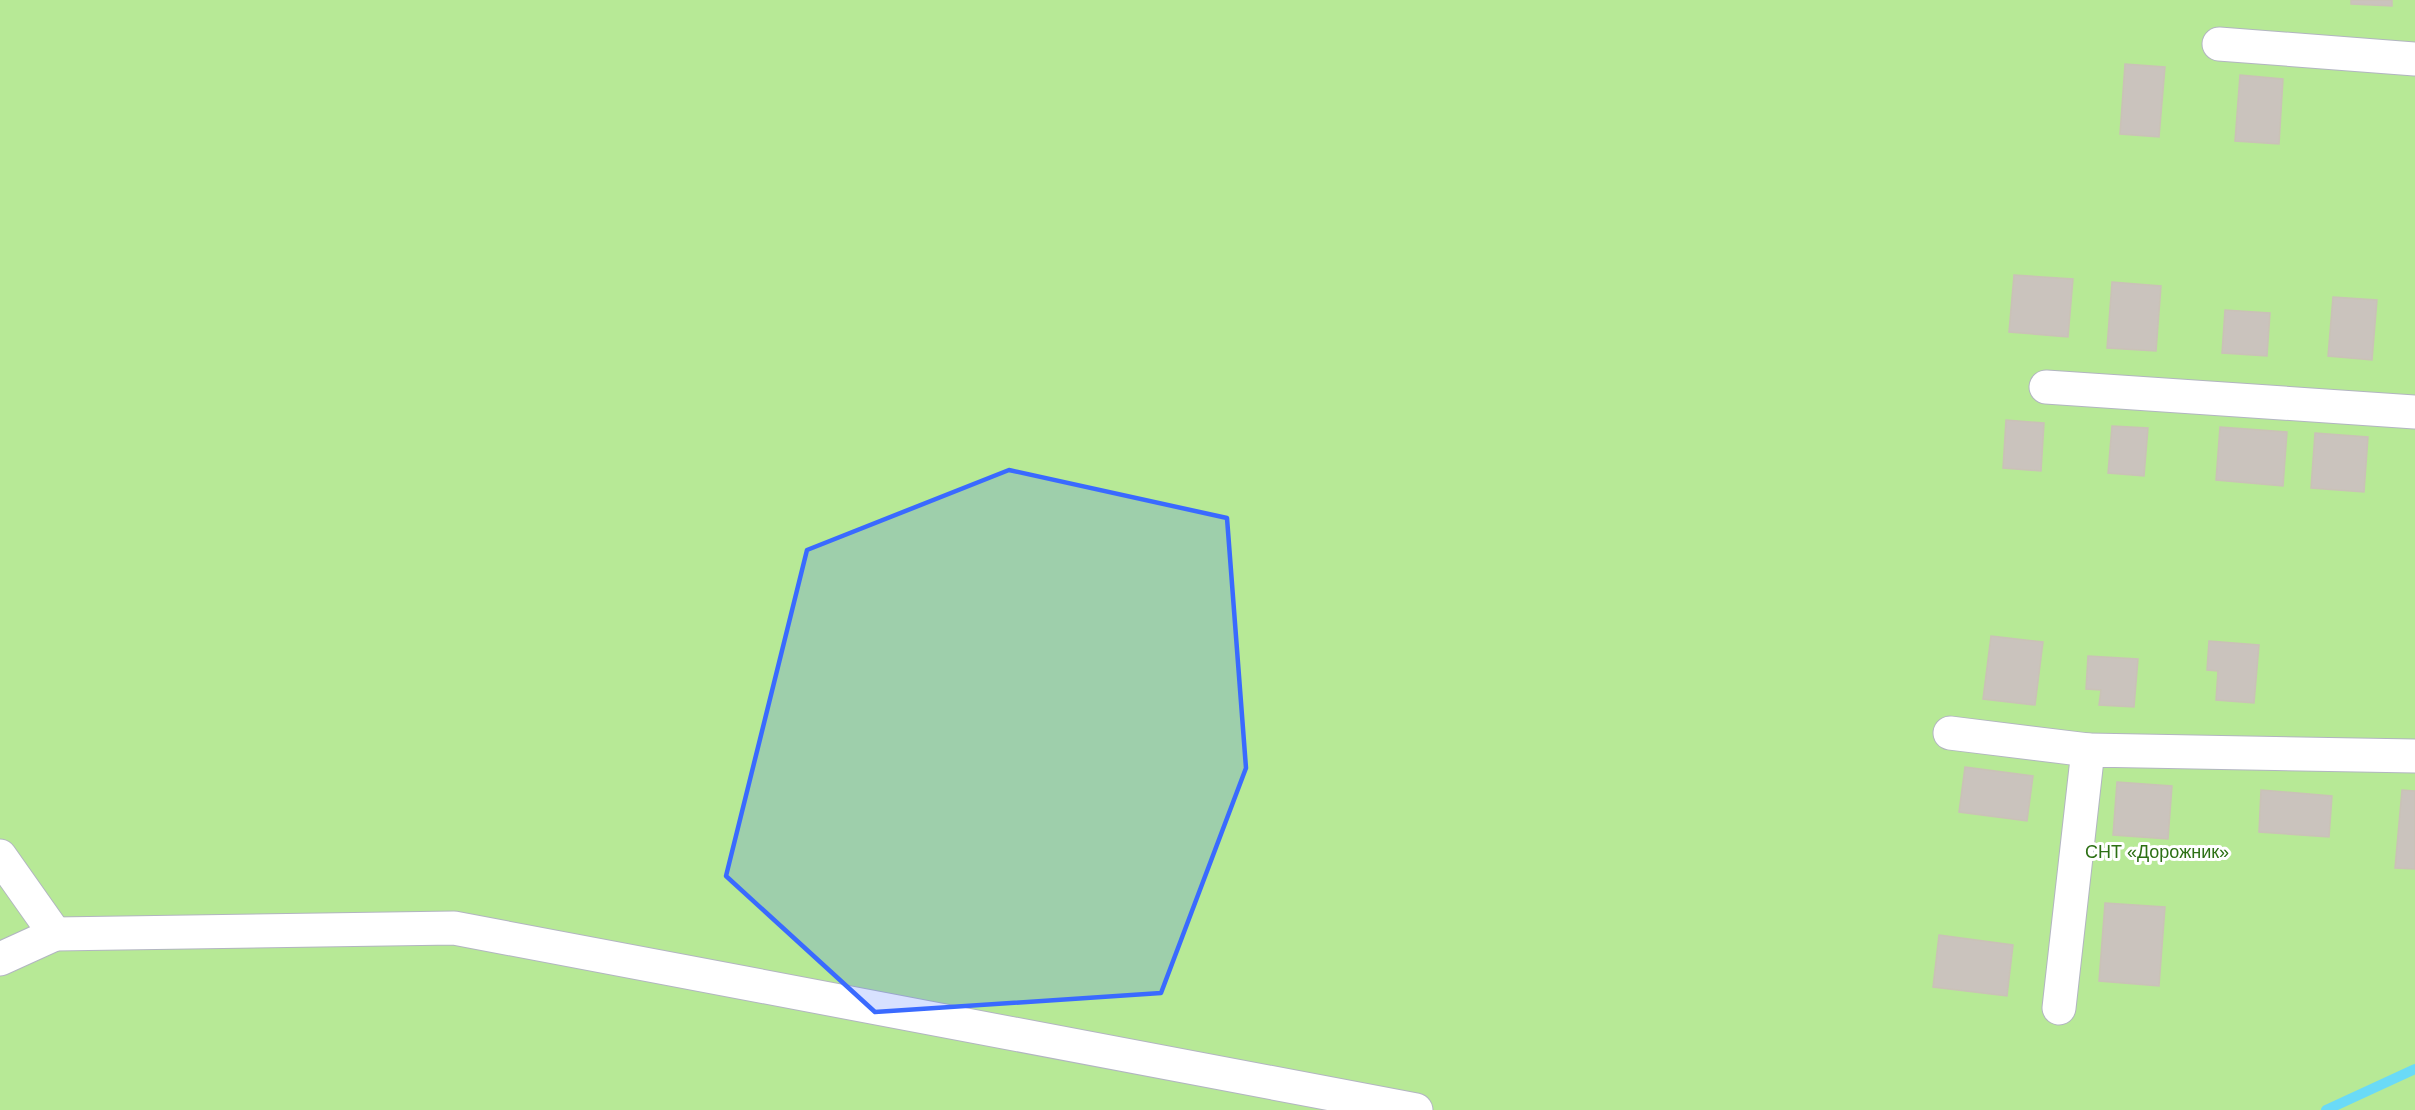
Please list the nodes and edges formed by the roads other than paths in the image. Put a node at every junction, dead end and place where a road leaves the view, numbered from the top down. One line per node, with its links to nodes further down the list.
1 (2218, 44): 2 (lane)
2 (2415, 58)
3 (2046, 387): 4 (lane)
4 (2415, 412)
5 (1950, 733): 6 (lane)
6 (2088, 750): 7 (lane); 11 (lane)
7 (2415, 756)
8 (0, 856): 9 (lane)
9 (55, 934): 10 (lane); 12 (lane)
10 (0, 959)
11 (2059, 1008)
12 (1416, 1110)

